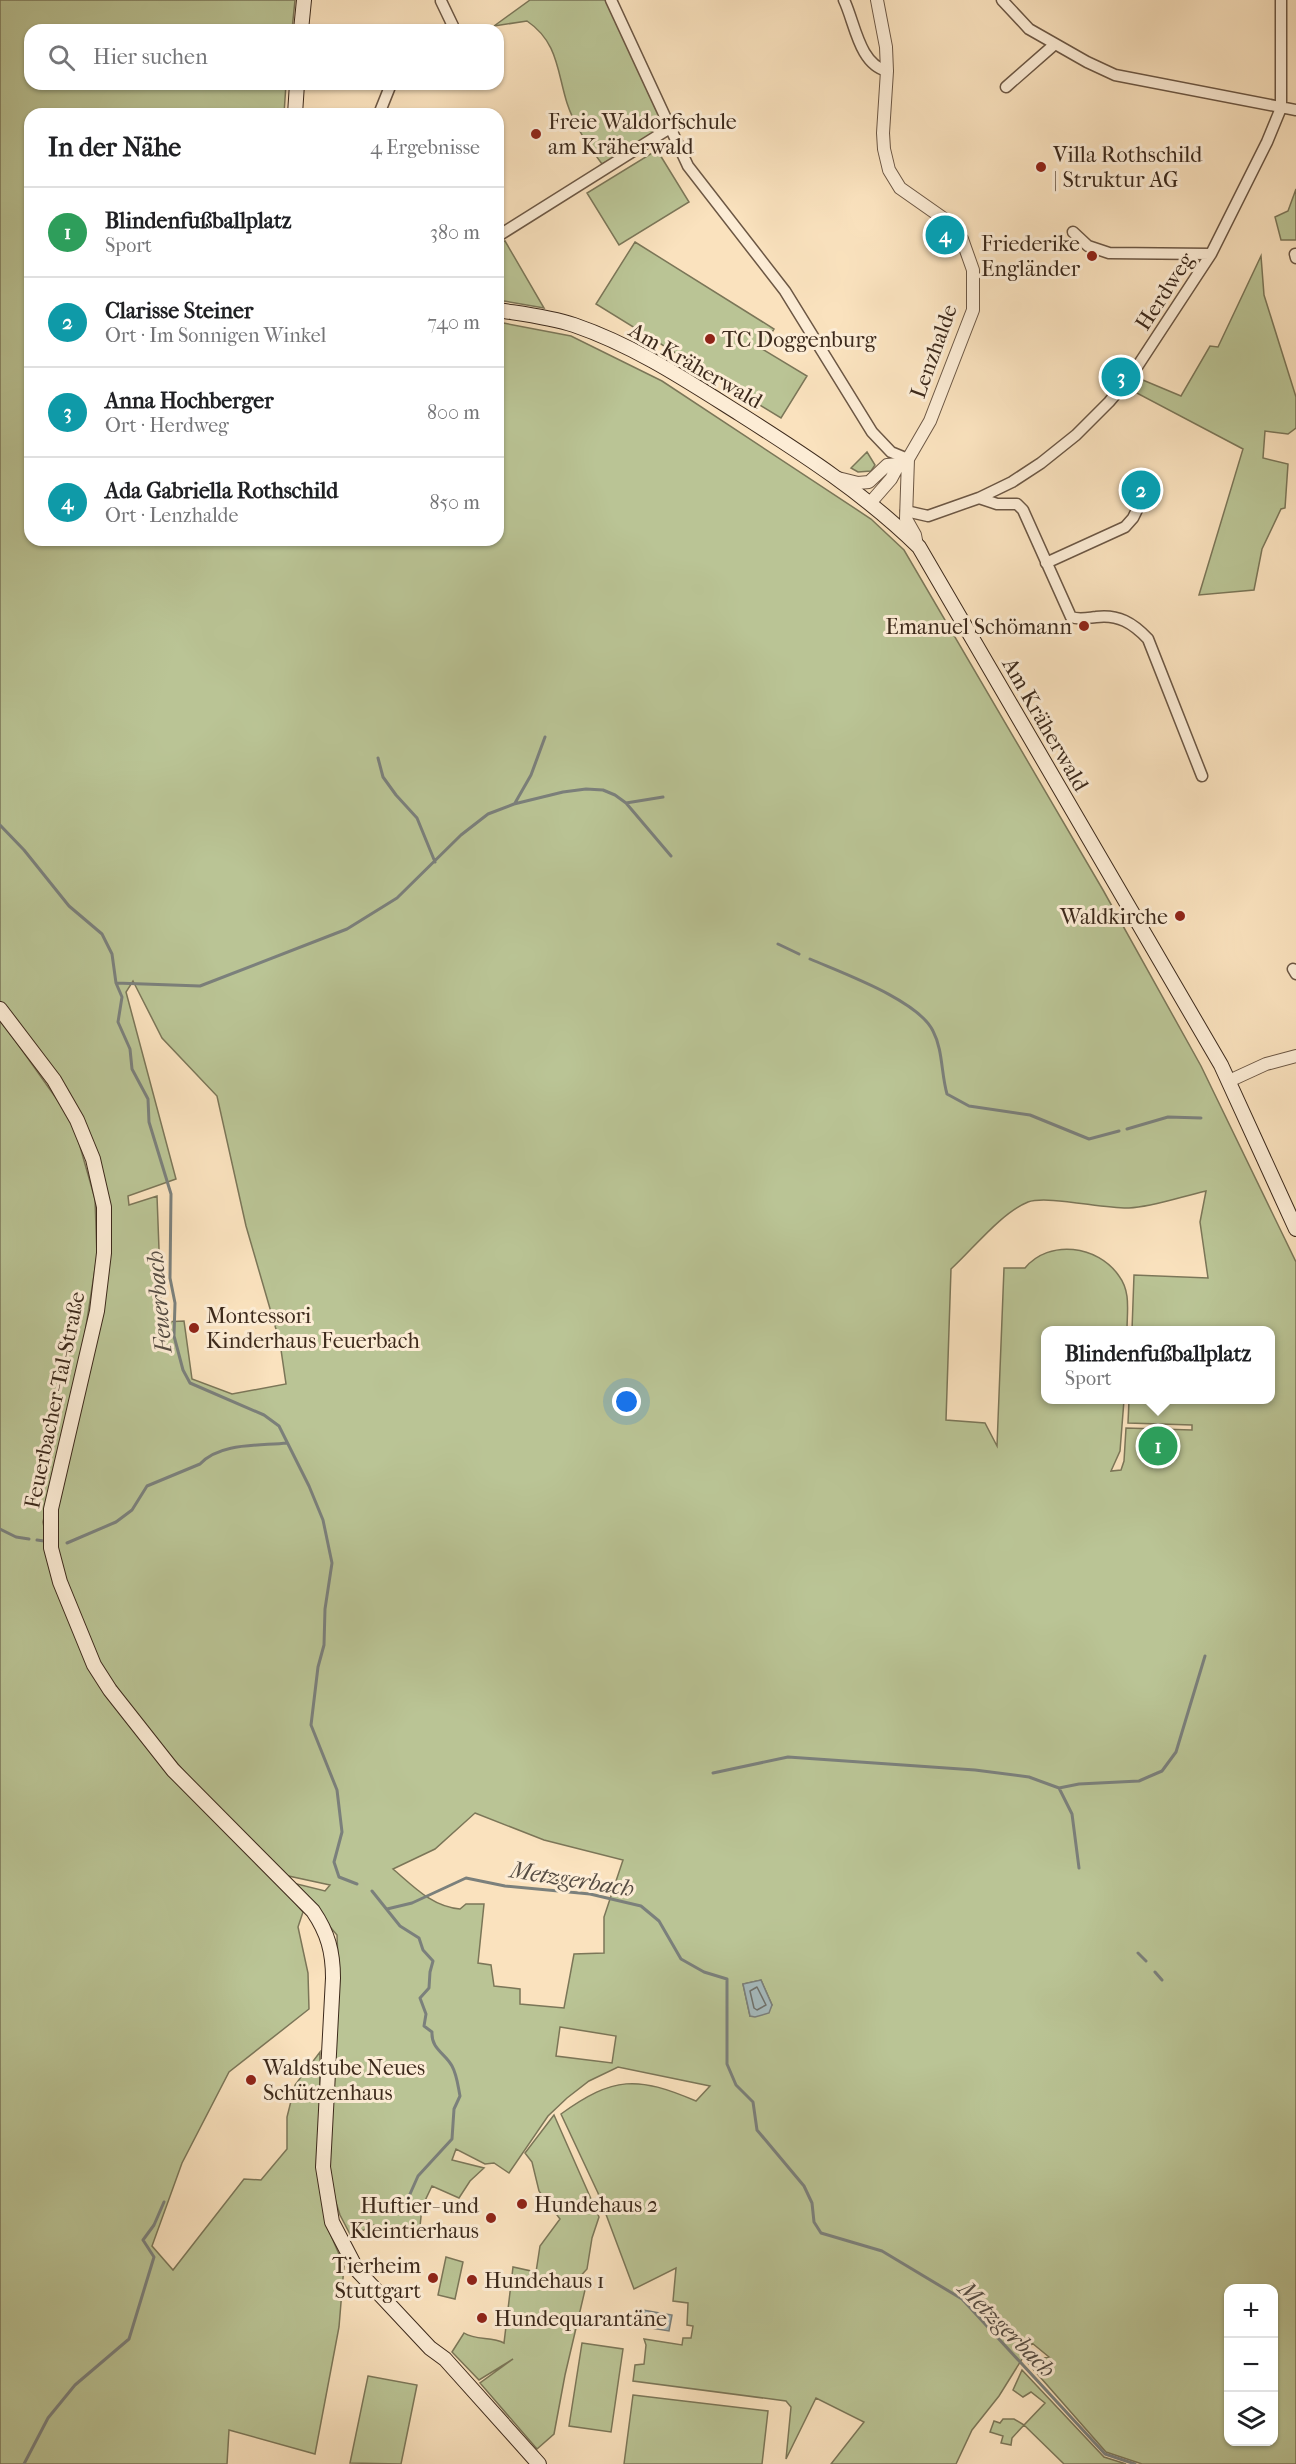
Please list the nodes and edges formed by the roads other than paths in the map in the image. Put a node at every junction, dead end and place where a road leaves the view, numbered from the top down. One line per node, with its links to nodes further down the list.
1 (304, 0): 8 (main road)
2 (611, 0): 19 (street)
3 (844, 0): 11 (street)
4 (877, 0): 11 (street, Lenzhalde)
5 (1002, 0): 10 (street)
6 (1281, 0): 17 (street, Herdweg)
7 (441, 1): 9 (street)
8 (302, 24)
9 (452, 24)
10 (1055, 44): 12 (street); 17 (street)
11 (887, 71): 24 (street, Lenzhalde)
12 (1006, 87)
13 (297, 90): 15 (main road)
14 (389, 90): 16 (street)
15 (295, 108)
16 (381, 108)
17 (1281, 108): 18 (street); 22 (street, Herdweg)
18 (1296, 110)
19 (670, 128): 20 (street); 24 (street)
20 (504, 232)
21 (1073, 232): 22 (street)
22 (1211, 254): 27 (street, Herdweg)
23 (504, 311): 25 (main road, Am Kräherwald)
24 (903, 462): 25 (street); 28 (street, Lenzhalde); 29 (street, Lenzhalde)
25 (838, 478): 28 (main road, Am Kräherwald)
26 (1149, 485): 32 (street)
27 (979, 498): 29 (street, Herdweg); 32 (street)
28 (871, 502): 30 (main road, Am Kräherwald)
29 (906, 511): 30 (street); 31 (street, Lenzhalde)
30 (890, 518): 31 (main road, Am Kräherwald)
31 (917, 545): 36 (main road, Am Kräherwald)
32 (1046, 563): 33 (street)
33 (1203, 776)
34 (0, 1009): 38 (main road, Feuerbacher-Tal-Straße)
35 (1296, 1056): 36 (street)
36 (1229, 1082): 37 (main road, Am Kräherwald)
37 (1296, 1229)
38 (430, 2348): 39 (main road); 40 (main road)
39 (529, 2464)
40 (538, 2464)

